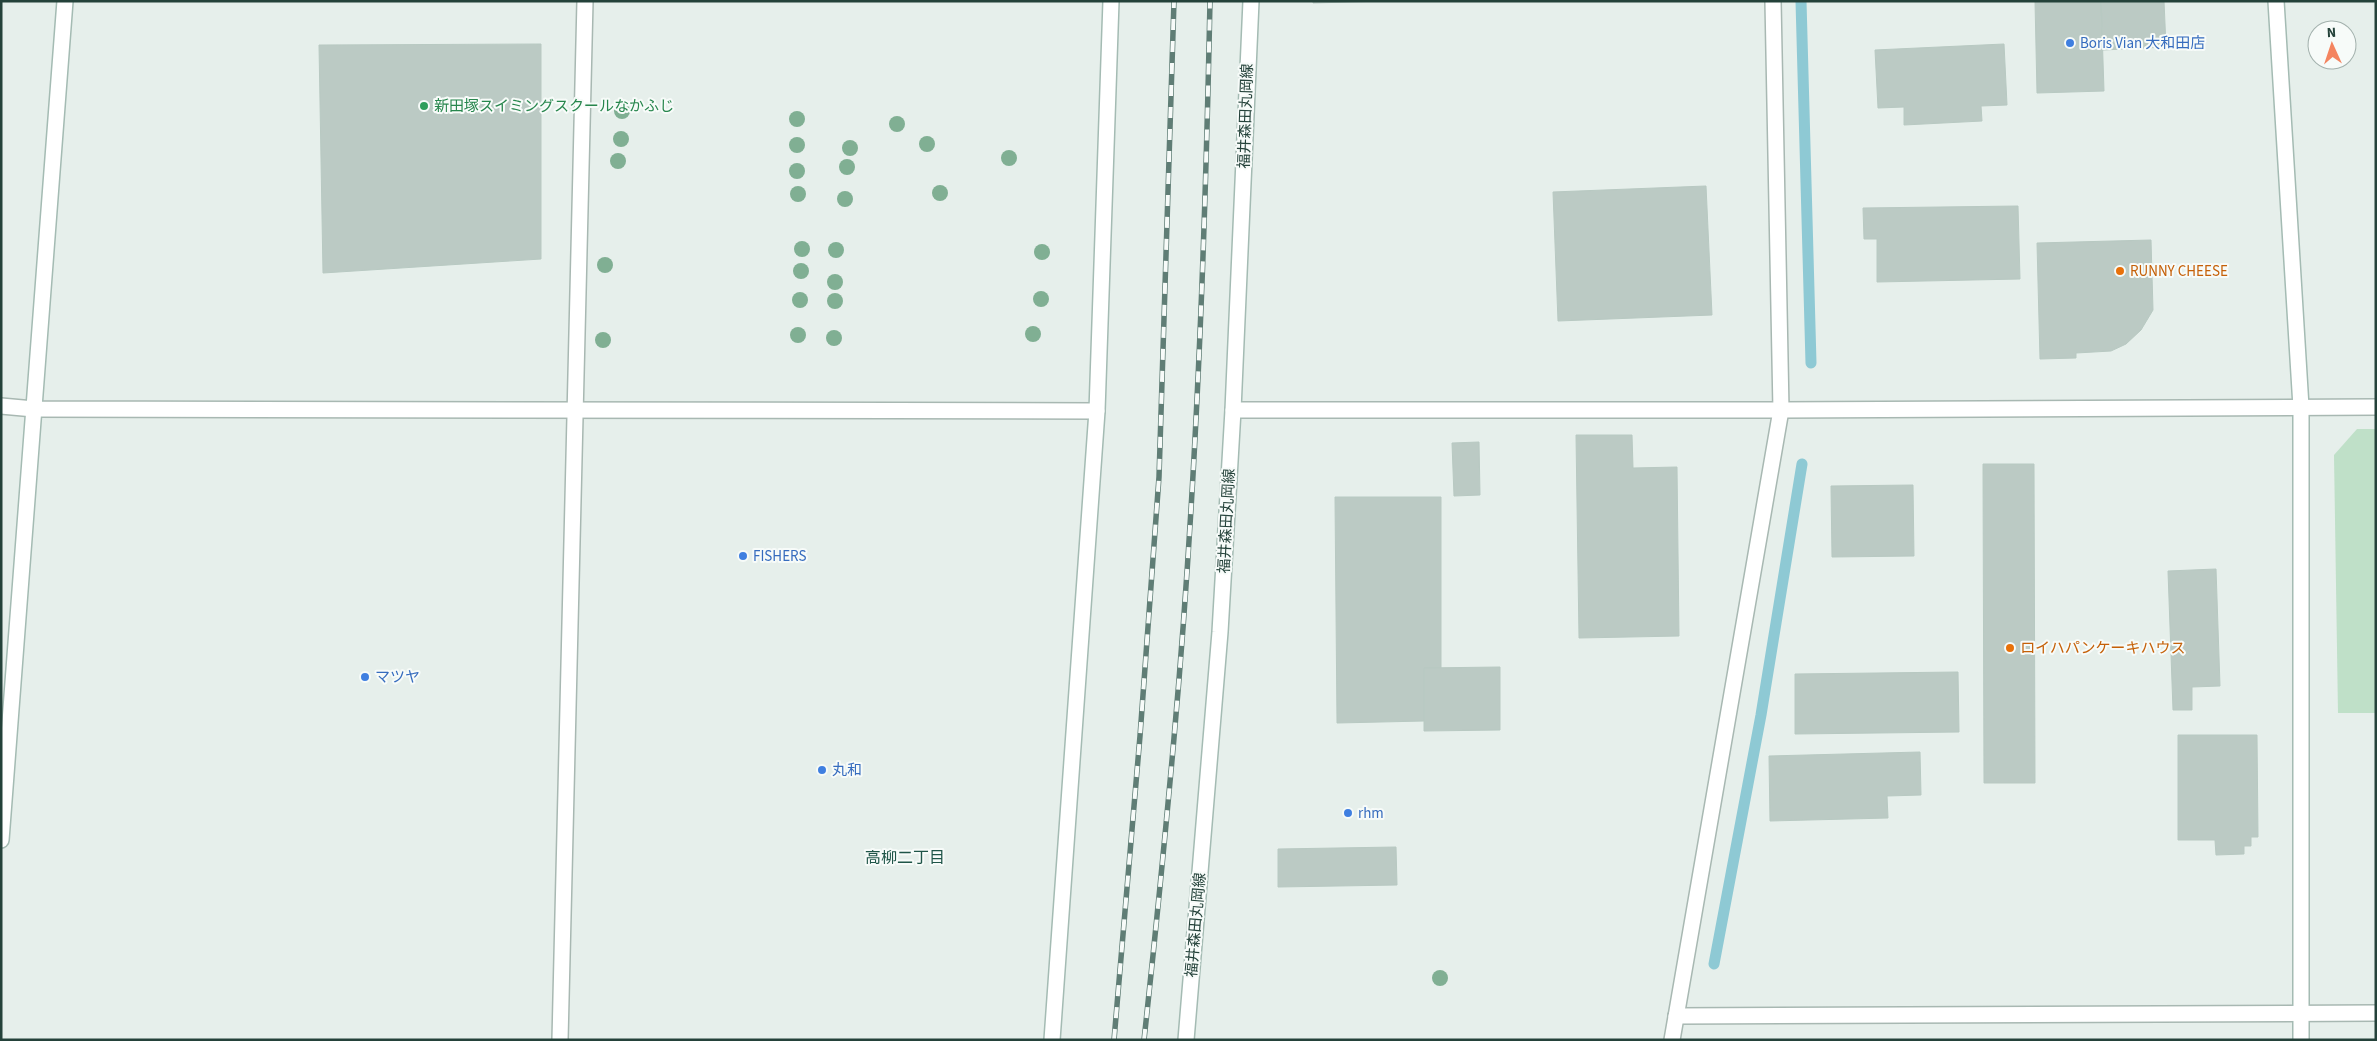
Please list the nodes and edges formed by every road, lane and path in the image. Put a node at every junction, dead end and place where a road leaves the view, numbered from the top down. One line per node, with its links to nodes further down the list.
1 (66, 1): 10 (street)
2 (585, 1): 11 (street)
3 (1111, 1): 14 (street)
4 (1251, 1): 12 (street, 福井森田丸岡線)
5 (1773, 1): 13 (street)
6 (2276, 1): 8 (street)
7 (1, 406): 10 (street)
8 (2301, 407): 9 (street); 13 (street); 16 (street)
9 (2376, 407)
10 (34, 409): 11 (street); 15 (street)
11 (576, 409): 14 (street); 19 (street)
12 (1233, 410): 13 (street); 21 (street, 福井森田丸岡線)
13 (1781, 410): 18 (street)
14 (1097, 411): 20 (street)
15 (1, 840)
16 (2301, 1013): 17 (street); 18 (street); 23 (street)
17 (2376, 1013)
18 (1676, 1016): 22 (street)
19 (560, 1040)
20 (1052, 1040)
21 (1186, 1040)
22 (1672, 1040)
23 (2301, 1040)

